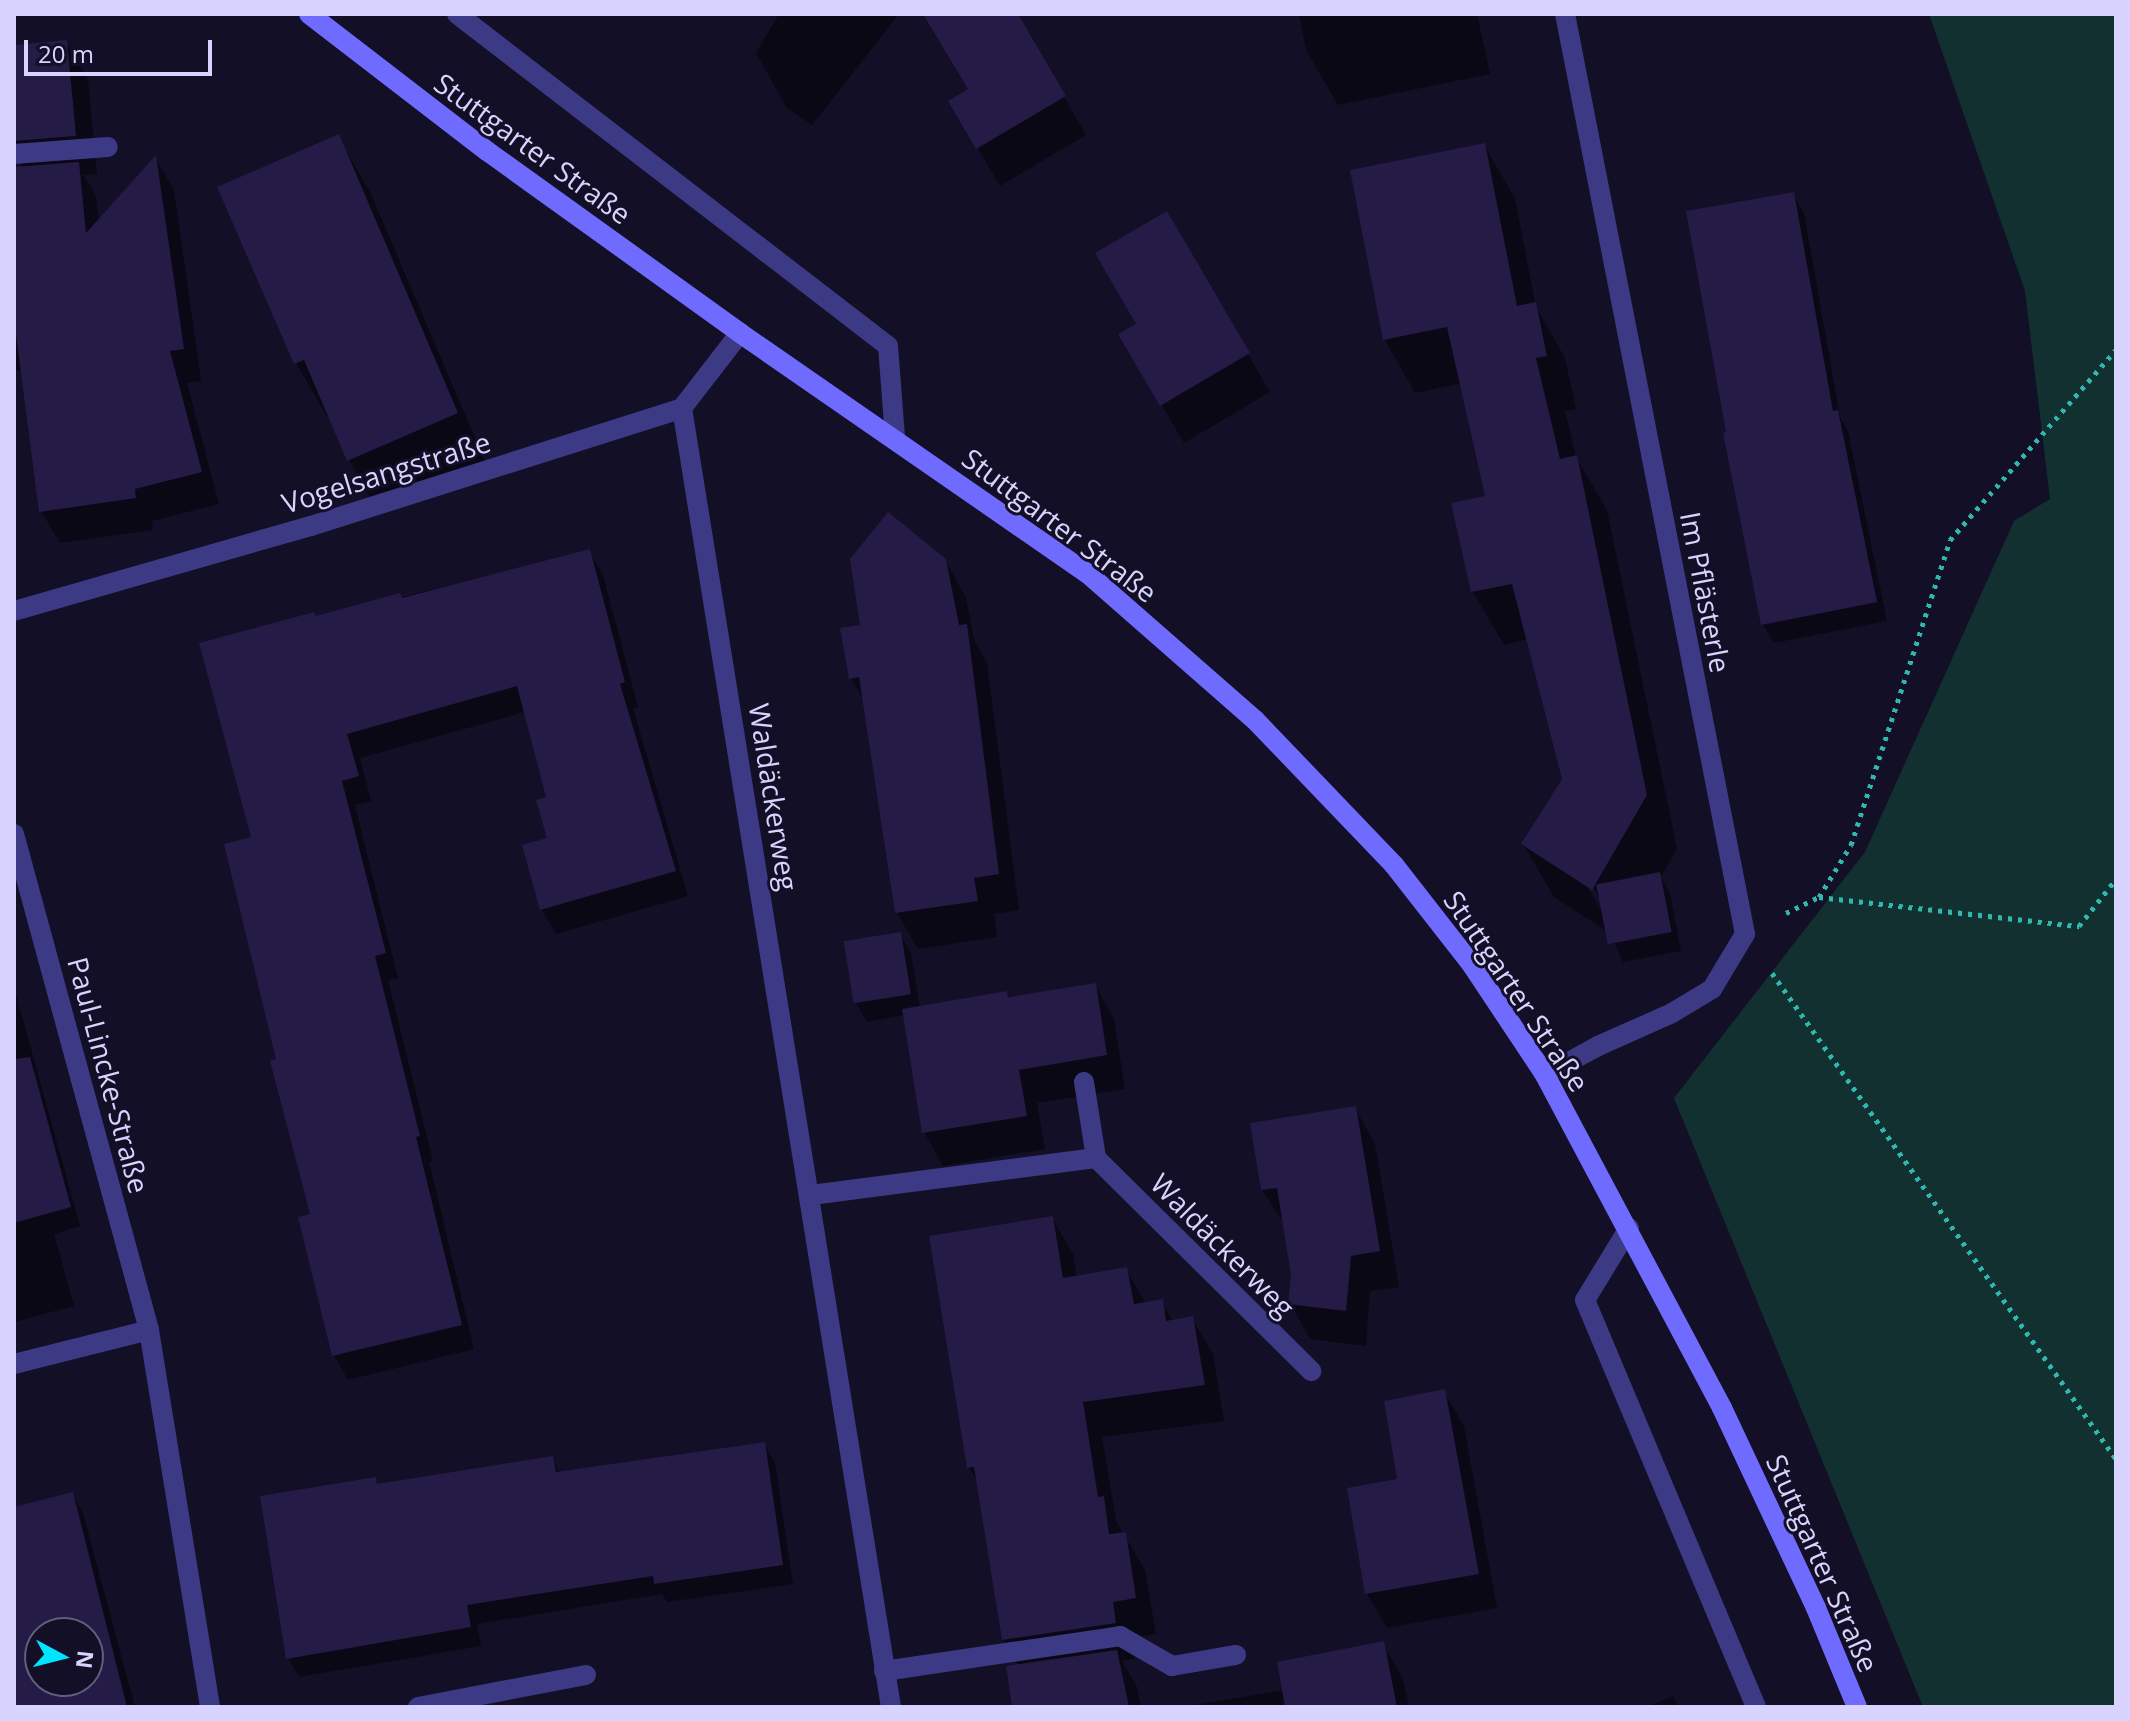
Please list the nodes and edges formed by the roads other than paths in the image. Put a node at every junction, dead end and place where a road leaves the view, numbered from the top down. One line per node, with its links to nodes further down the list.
1 (309, 14): 6 (main road, Stuttgarter Straße)
2 (457, 14): 8 (street)
3 (1565, 14): 11 (street, Im Pflästerle)
4 (108, 147): 5 (street)
5 (14, 154)
6 (740, 333): 7 (street); 8 (main road, Stuttgarter Straße)
7 (682, 408): 9 (street, Vogelsangstraße); 14 (street, Waldäckerweg)
8 (895, 438): 11 (main road, Stuttgarter Straße)
9 (14, 611)
10 (14, 834): 16 (street, Paul-Lincke-Straße)
11 (1545, 1075): 15 (main road, Stuttgarter Straße)
12 (1084, 1082): 13 (street)
13 (1096, 1158): 14 (street); 18 (street, Waldäckerweg)
14 (811, 1195): 20 (street, Waldäckerweg)
15 (1629, 1228): 25 (street); 26 (main road, Stuttgarter Straße)
16 (149, 1330): 17 (street); 22 (street, Paul-Lincke-Straße)
17 (14, 1364)
18 (1311, 1371)
19 (1236, 1655): 20 (street)
20 (884, 1671): 24 (street, Waldäckerweg)
21 (586, 1675): 23 (street)
22 (210, 1707)
23 (418, 1707)
24 (891, 1707)
25 (1756, 1707)
26 (1857, 1707)

